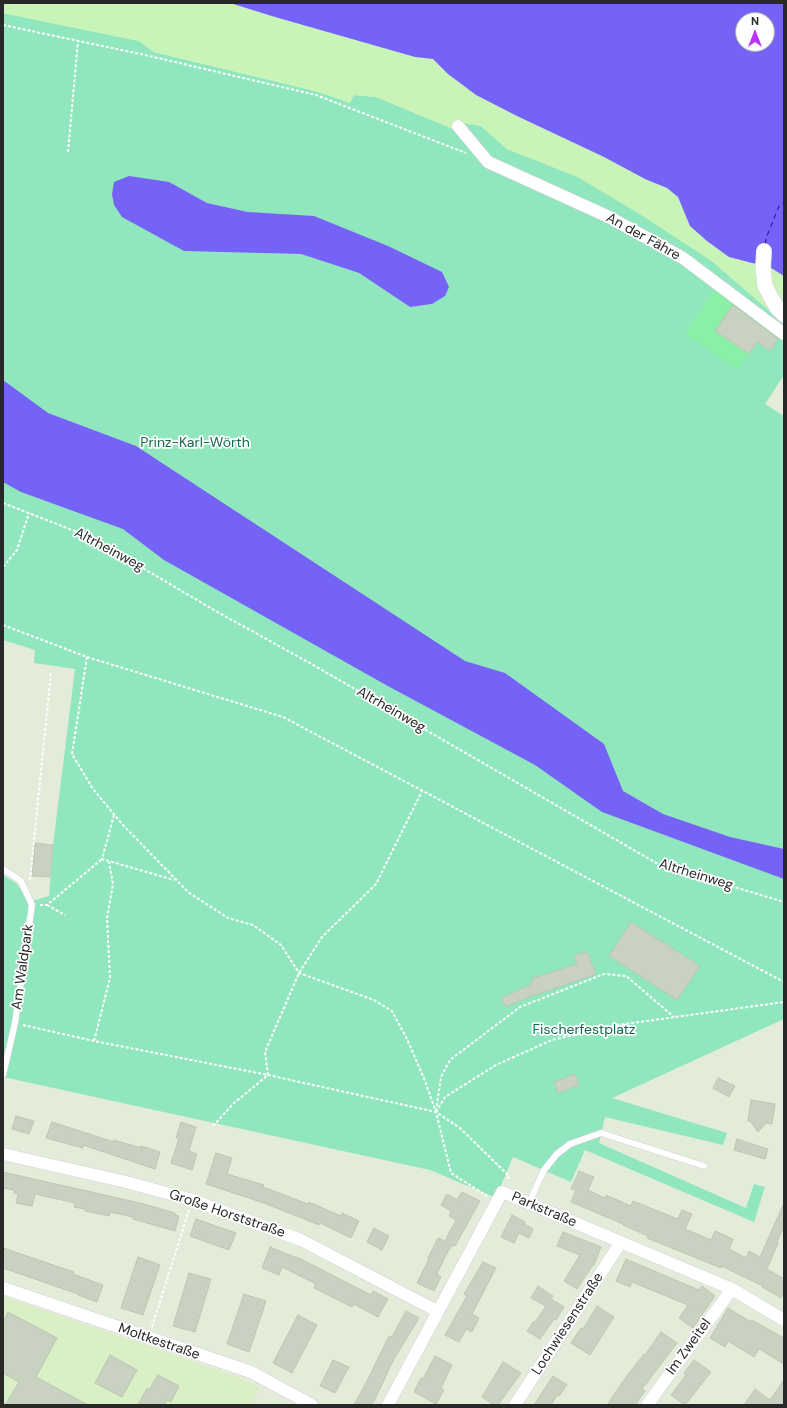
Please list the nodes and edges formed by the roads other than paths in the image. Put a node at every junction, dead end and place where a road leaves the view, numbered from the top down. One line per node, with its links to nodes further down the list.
1 (458, 126): 4 (street, An der Fähre)
2 (764, 251): 3 (street)
3 (784, 315)
4 (784, 334)
5 (3, 869): 6 (lane, Am Waldpark)
6 (3, 1075)
7 (3, 1154): 13 (street, Große Horststraße)
8 (704, 1166): 9 (lane)
9 (529, 1203): 10 (street, Parkstraße); 13 (street, Parkstraße)
10 (621, 1242): 12 (street, Parkstraße); 17 (street, Lochwiesenstraße)
11 (3, 1288): 15 (street, Moltkestraße)
12 (732, 1289): 14 (street, Parkstraße); 18 (street, Im Zweitel)
13 (437, 1311): 16 (street, Parkstraße)
14 (784, 1320)
15 (312, 1405)
16 (388, 1405)
17 (515, 1405)
18 (647, 1405)

